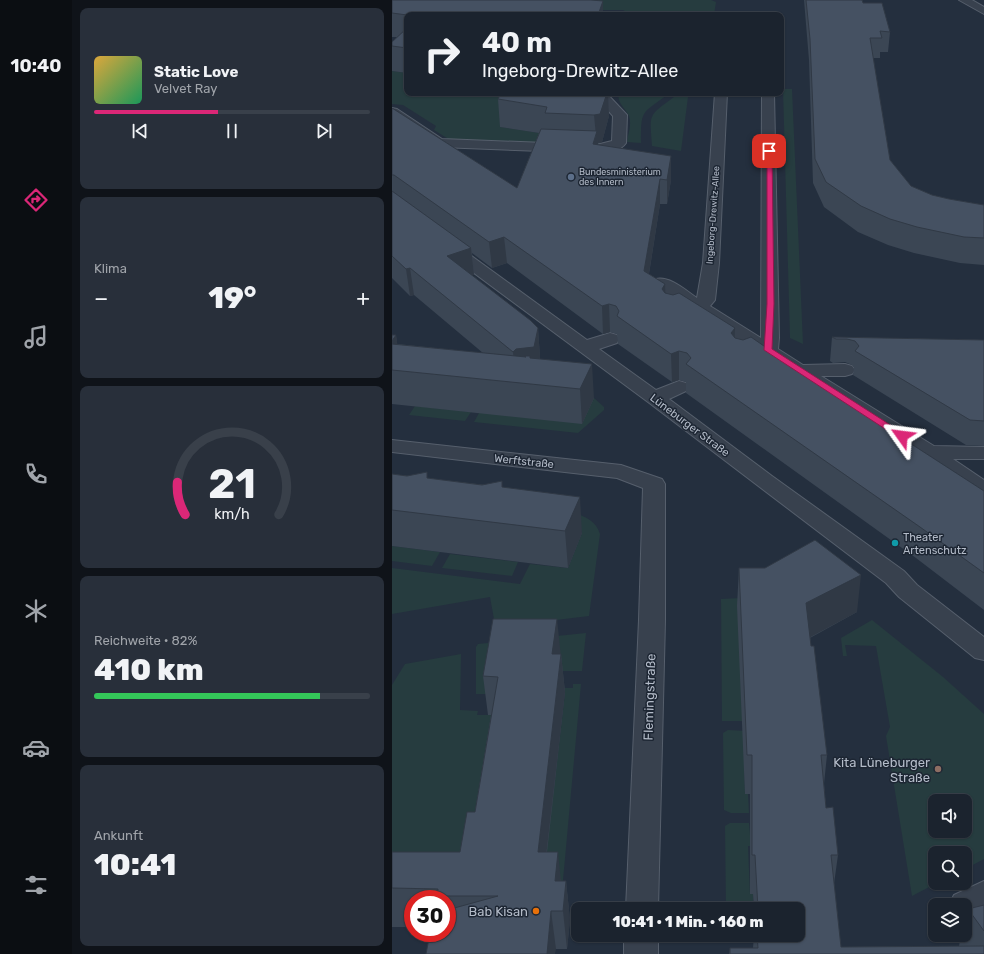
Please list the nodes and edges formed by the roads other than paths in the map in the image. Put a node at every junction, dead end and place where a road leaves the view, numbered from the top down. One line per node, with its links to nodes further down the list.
1 (964, 0): 2 (street)
2 (984, 11)
3 (603, 96): 6 (street)
4 (721, 96): 9 (street, Ingeborg-Drewitz-Allee)
5 (768, 96): 13 (street)
6 (392, 112)
7 (435, 236): 12 (street, Lüneburger Straße)
8 (662, 282): 9 (street)
9 (699, 306): 10 (street); 13 (street)
10 (673, 316)
11 (610, 339): 12 (street)
12 (586, 347): 15 (street, Lüneburger Straße)
13 (768, 350): 14 (street); 17 (street)
14 (742, 361)
15 (610, 367): 18 (street); 20 (street, Lüneburger Straße)
16 (845, 370): 17 (street)
17 (801, 372): 22 (street)
18 (588, 375)
19 (679, 387): 20 (street)
20 (655, 398): 26 (street, Lüneburger Straße)
21 (392, 446): 24 (street, Werftstraße)
22 (929, 452): 23 (street); 25 (street)
23 (984, 453)
24 (654, 484): 29 (street, Flemingstraße)
25 (984, 490)
26 (984, 651)
27 (984, 895): 28 (street)
28 (972, 901)
29 (642, 902)
30 (641, 942): 31 (street)
31 (641, 954)

